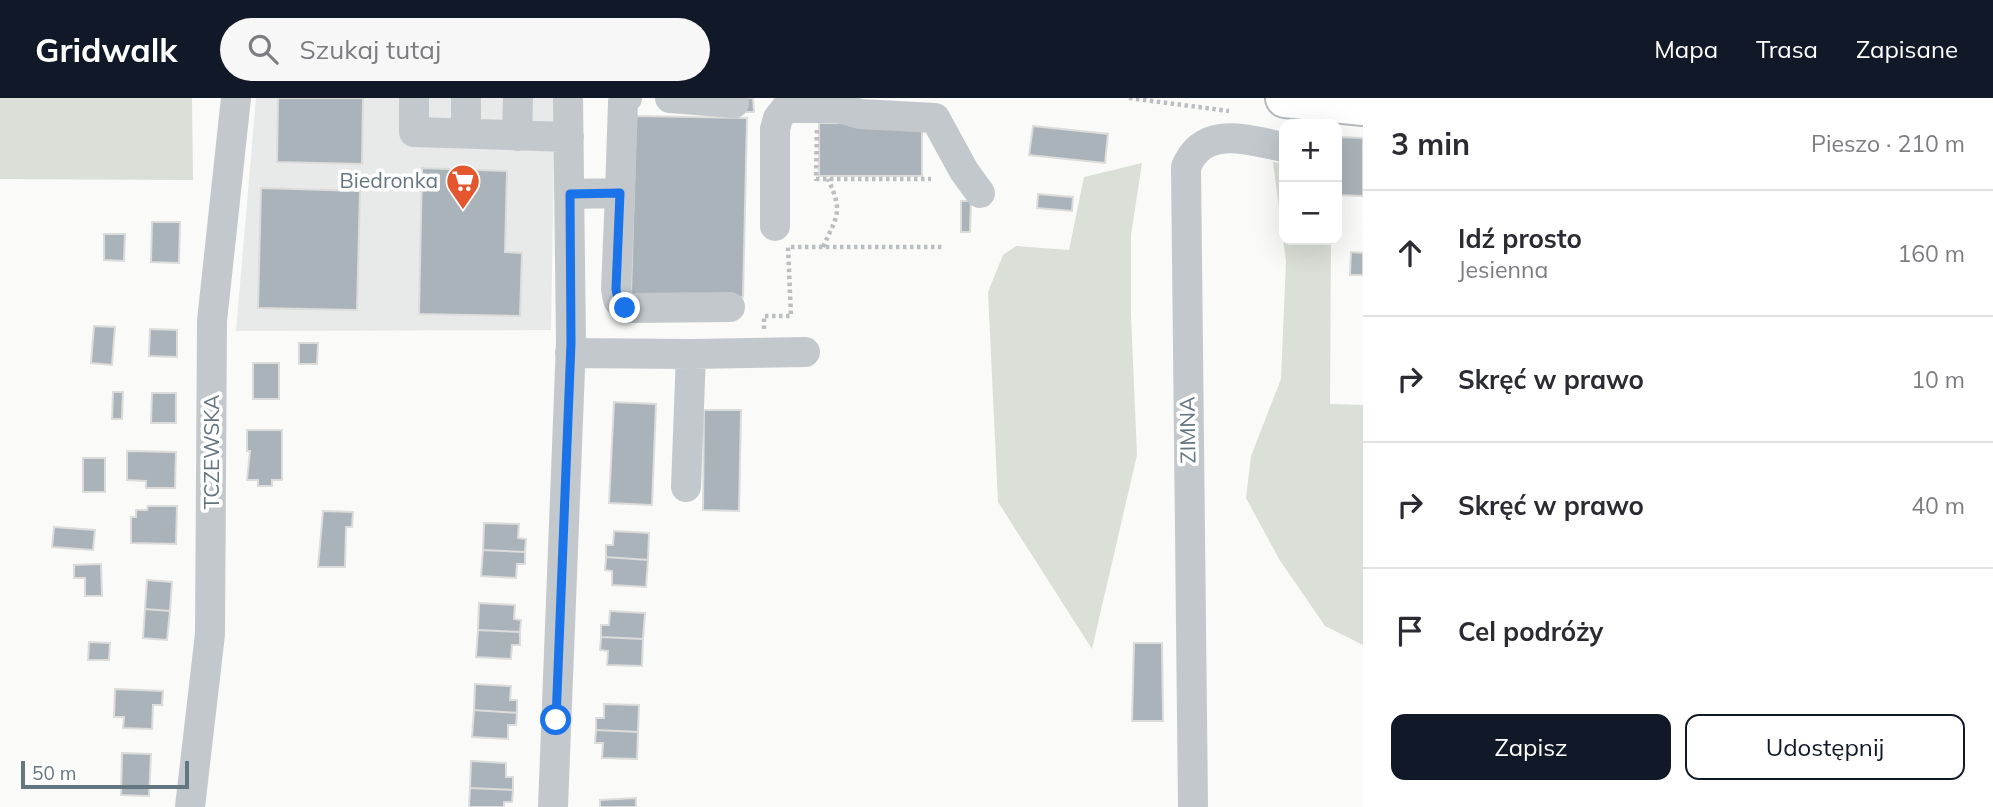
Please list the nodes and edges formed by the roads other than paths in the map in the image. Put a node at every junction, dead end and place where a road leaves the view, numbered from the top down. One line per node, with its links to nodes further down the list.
1 (236, 98): 24 (street, TCZEWSKA)
2 (414, 98): 11 (street)
3 (466, 98): 11 (street)
4 (518, 98): 12 (street)
5 (568, 98): 13 (street)
6 (627, 98): 15 (street)
7 (670, 98): 9 (street)
8 (1285, 98): 10 (main road)
9 (734, 103)
10 (1340, 111)
11 (466, 132): 12 (street)
12 (517, 136): 13 (street)
13 (569, 137): 17 (street)
14 (1279, 146): 26 (street, ZIMNA)
15 (620, 193): 17 (street); 19 (street)
16 (980, 193): 18 (street)
17 (570, 194): 21 (street)
18 (775, 226)
19 (730, 307)
20 (805, 352): 22 (street)
21 (570, 353): 22 (street); 25 (street)
22 (691, 354): 23 (street)
23 (686, 487)
24 (190, 807)
25 (552, 807)
26 (1193, 807)

